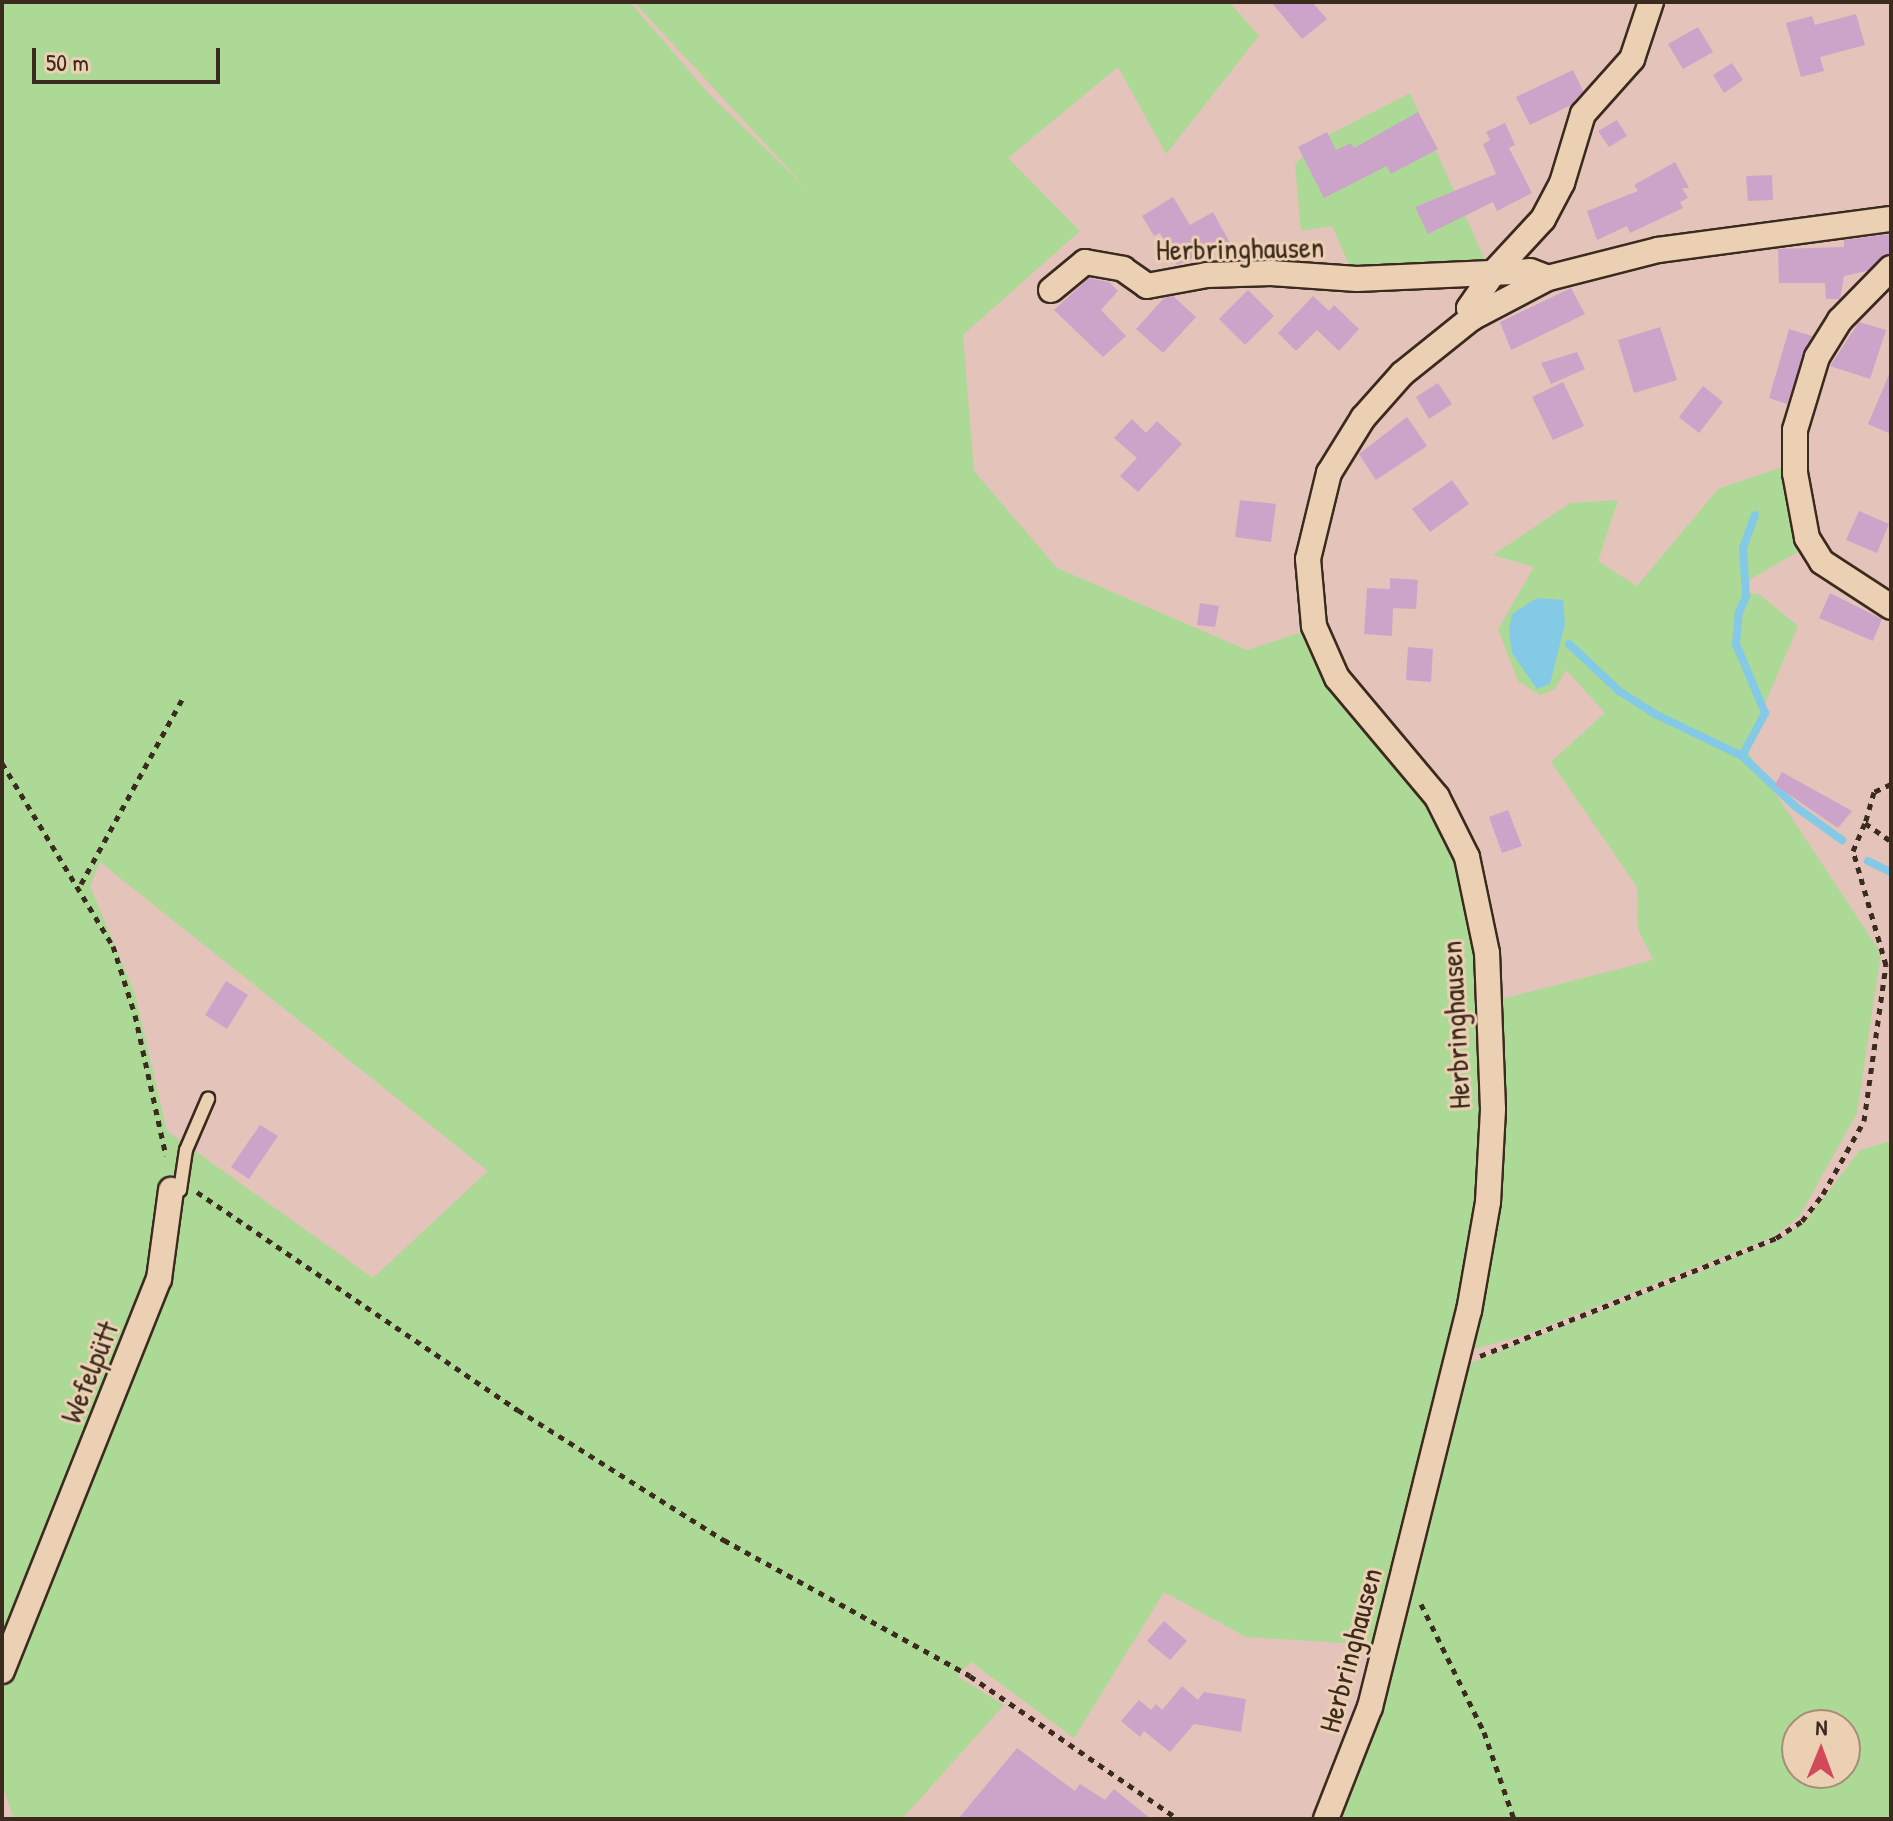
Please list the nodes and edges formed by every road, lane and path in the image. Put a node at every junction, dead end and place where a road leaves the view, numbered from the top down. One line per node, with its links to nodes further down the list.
1 (1651, 2): 4 (street, Herbringhausen)
2 (1891, 219): 5 (street, Herbringhausen)
3 (1891, 268): 8 (street)
4 (1494, 272): 5 (street, Herbringhausen); 6 (street, Herbringhausen); 7 (street, Herbringhausen)
5 (1548, 278): 7 (street, Herbringhausen)
6 (1051, 290)
7 (1472, 318): 19 (street, Herbringhausen)
8 (1891, 607)
9 (184, 696): 14 (path)
10 (2, 763): 14 (path)
11 (1891, 784): 12 (path)
12 (1865, 823): 13 (path); 15 (path)
13 (1891, 841)
14 (80, 885): 18 (path)
15 (1886, 965): 16 (path); 19 (path)
16 (1891, 971)
17 (208, 1099): 18 (lane)
18 (176, 1190): 21 (street, Wefelpütt); 22 (path)
19 (1457, 1357): 20 (street, Herbringhausen)
20 (1402, 1585): 23 (street, Herbringhausen); 24 (path)
21 (2, 1671)
22 (1178, 1819)
23 (1326, 1819)
24 (1514, 1819)

